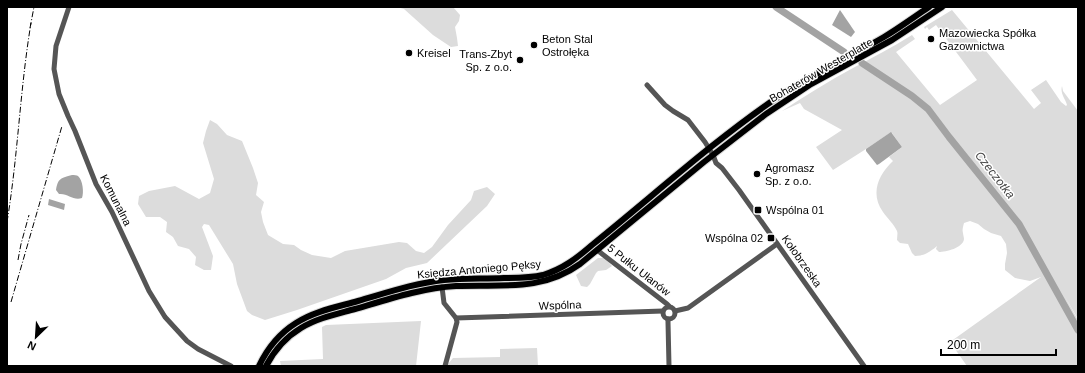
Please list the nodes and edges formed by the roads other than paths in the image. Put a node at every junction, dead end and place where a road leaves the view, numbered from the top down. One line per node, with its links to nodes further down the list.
1 (69, 7): 15 (street, Komunalna)
2 (929, 7): 5 (main road, Bohaterów Westerplatte)
3 (942, 7): 6 (main road, Bohaterów Westerplatte)
4 (647, 85): 5 (street, Kołobrzeska)
5 (709, 149): 6 (street, Kołobrzeska); 16 (main road, Księdza Antoniego Pęksy)
6 (713, 155): 7 (street, Kołobrzeska); 8 (main road, Księdza Antoniego Pęksy)
7 (777, 244): 12 (street); 20 (street, Kołobrzeska)
8 (597, 250): 9 (main road, Księdza Antoniego Pęksy); 10 (street, 5 Pułku Ułanów)
9 (442, 287): 13 (street); 17 (main road, Księdza Antoniego Pęksy)
10 (669, 306): 11 (street); 12 (street)
11 (664, 311): 13 (street, Wspólna); 14 (street)
12 (675, 312): 14 (street)
13 (456, 318): 18 (street)
14 (668, 318): 19 (street)
15 (231, 366)
16 (259, 366)
17 (266, 366)
18 (446, 366)
19 (669, 366)
20 (864, 366)

